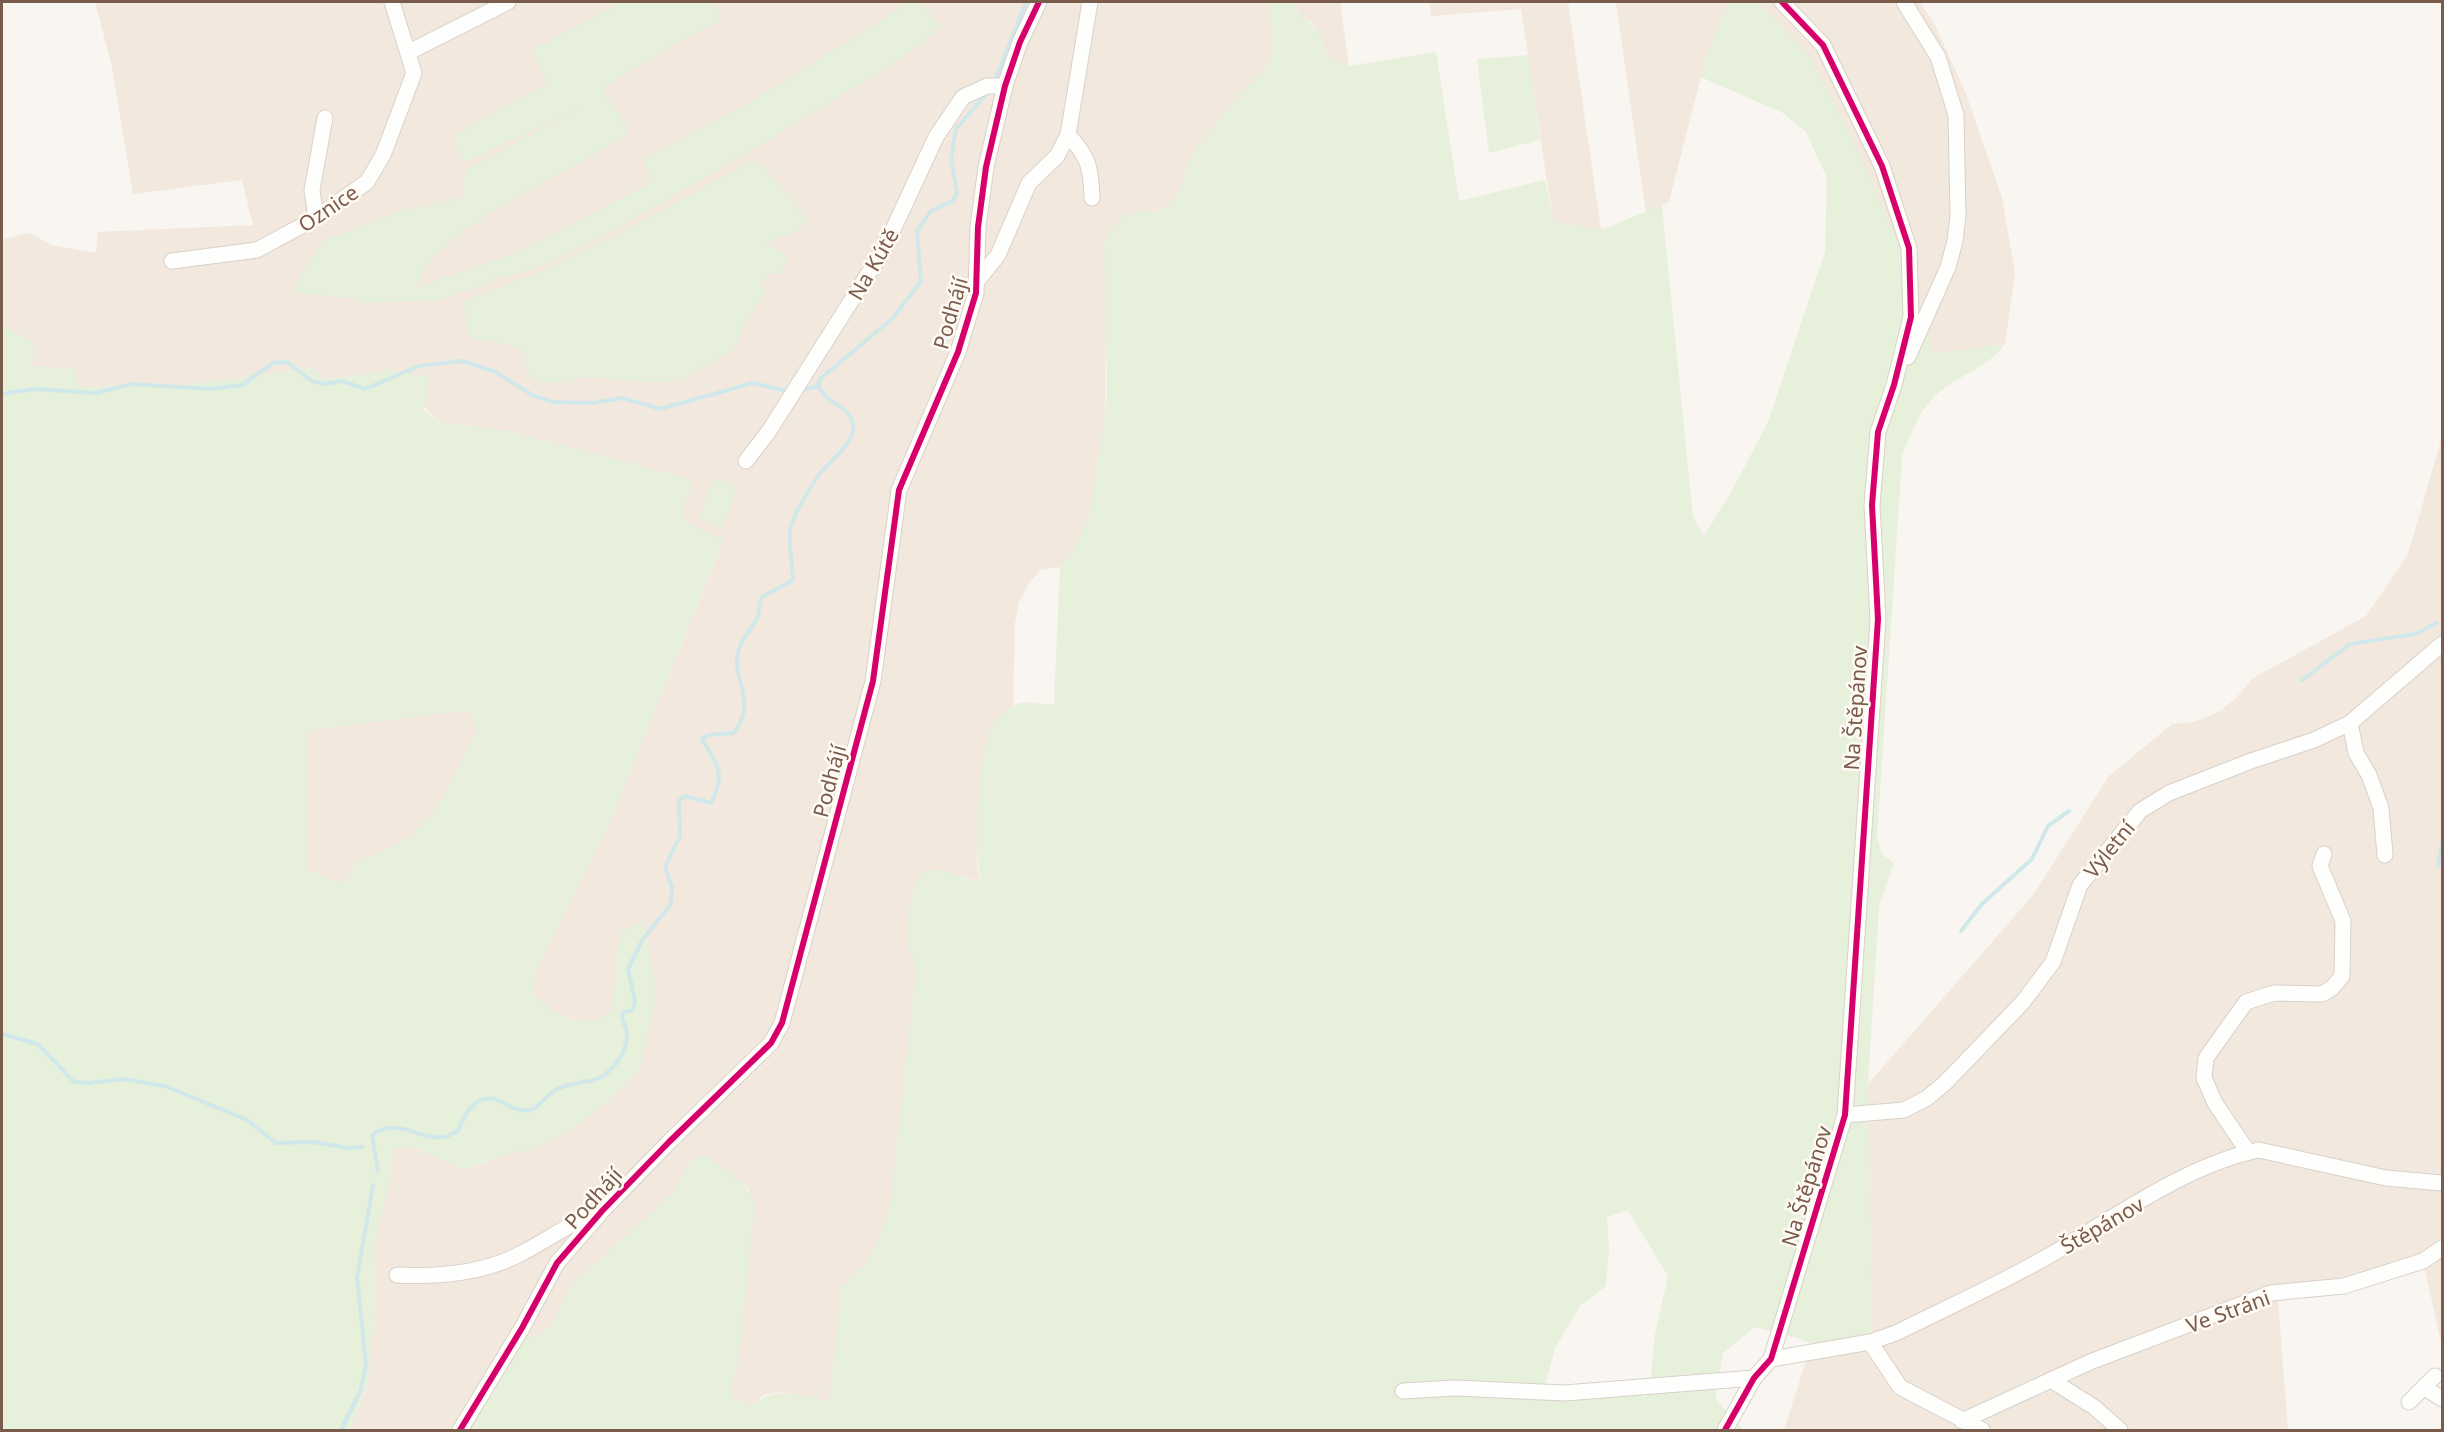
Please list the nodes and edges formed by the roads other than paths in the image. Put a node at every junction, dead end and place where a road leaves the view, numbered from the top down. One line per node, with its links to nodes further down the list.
1 (392, 2): 7 (street, Oznice)
2 (508, 2): 7 (street)
3 (1039, 2): 8 (street, Podhájí)
4 (1090, 2): 10 (street)
5 (1782, 2): 15 (street, Na Štěpánov)
6 (1904, 2): 15 (street)
7 (409, 52): 12 (street, Oznice)
8 (997, 86): 14 (street, Podhájí); 16 (street, Na Kútě)
9 (325, 118): 12 (street)
10 (1068, 135): 11 (street); 14 (street)
11 (1092, 198)
12 (316, 218): 13 (street, Oznice)
13 (172, 261)
14 (978, 280): 24 (street, Podhájí)
15 (1894, 385): 21 (street, Na Štěpánov)
16 (746, 461)
17 (2442, 644): 18 (street, Výletní)
18 (2350, 723): 20 (street); 21 (street, Výletní)
19 (2324, 855): 22 (street)
20 (2385, 855)
21 (1845, 1115): 28 (street, Na Štěpánov)
22 (2248, 1152): 23 (street, Štěpánov); 27 (street, Štěpánov)
23 (2442, 1183)
24 (602, 1211): 26 (street); 35 (street, Podhájí)
25 (2442, 1248): 30 (street, Ve Stráni)
26 (397, 1275)
27 (1870, 1342): 28 (street, Štěpánov); 34 (street)
28 (1771, 1359): 29 (street, Na Štěpánov)
29 (1754, 1378): 31 (street); 36 (street, Na Štěpánov)
30 (2051, 1380): 34 (street, Ve Stráni); 38 (street)
31 (1403, 1391)
32 (2442, 1399): 33 (street)
33 (2409, 1402)
34 (1962, 1421): 37 (street)
35 (460, 1431)
36 (1725, 1431)
37 (1982, 1431)
38 (2121, 1431)

